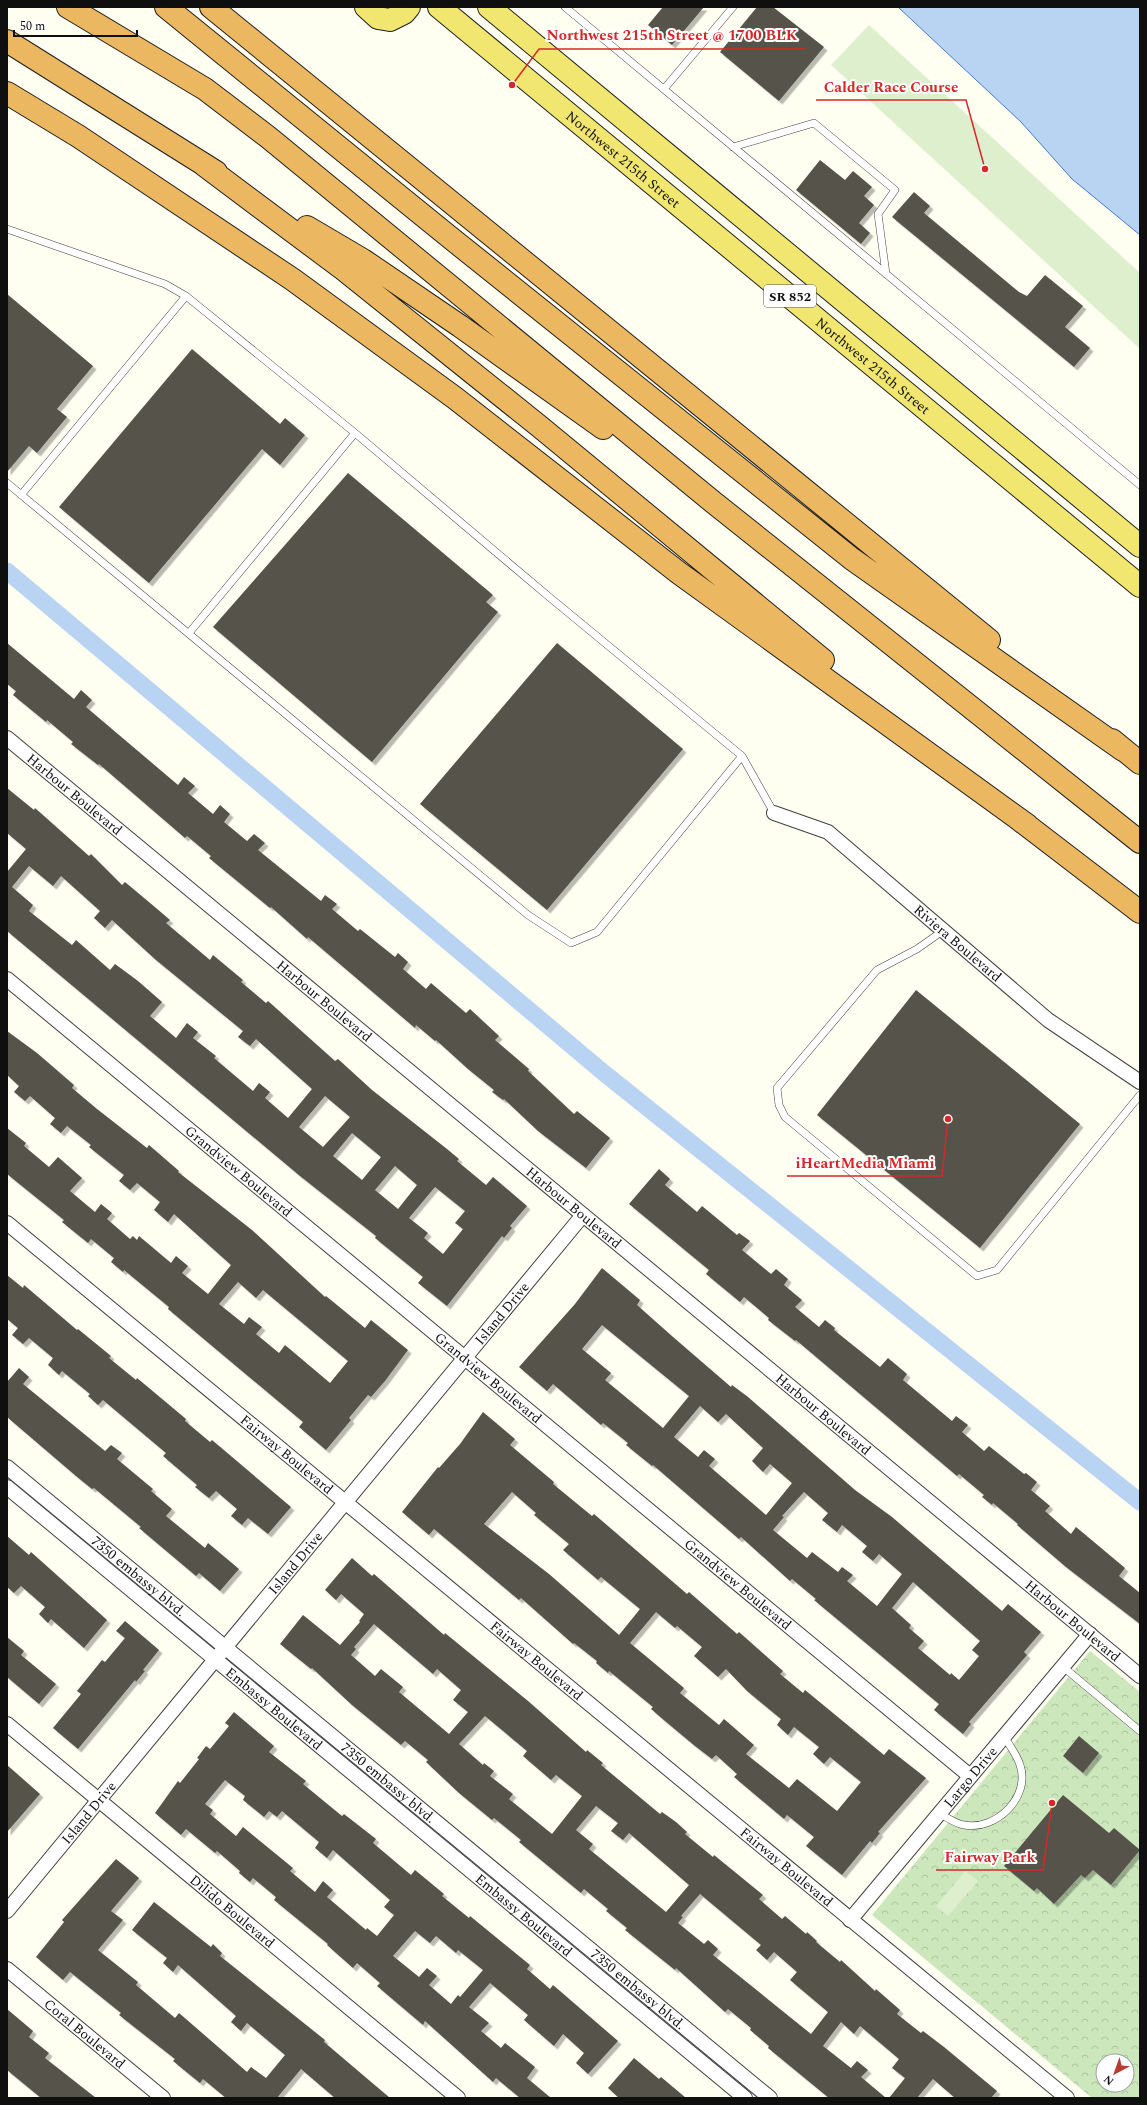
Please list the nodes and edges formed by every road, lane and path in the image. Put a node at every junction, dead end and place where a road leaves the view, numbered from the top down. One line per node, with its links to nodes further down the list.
1 (68, 7): 22 (highway)
2 (166, 7): 27 (highway)
3 (210, 7): 27 (highway)
4 (366, 7): 5 (main road)
5 (409, 7)
6 (439, 7): 24 (main road, Northwest 215th Street / SR 852)
7 (489, 7): 23 (main road, SR 852)
8 (565, 7): 11 (lane)
9 (733, 7): 11 (lane)
10 (7, 41): 14 (highway)
11 (664, 89): 13 (lane)
12 (7, 93): 31 (highway)
13 (733, 147): 16 (lane); 16 (lane)
14 (204, 165): 22 (highway); 31 (highway)
15 (7, 230): 17 (lane)
16 (886, 274): 20 (lane)
17 (186, 296): 18 (lane); 21 (lane)
18 (356, 433): 25 (lane); 28 (lane)
19 (7, 483): 21 (lane)
20 (1140, 485)
21 (21, 495): 25 (lane)
22 (713, 502): 32 (highway)
23 (1140, 546)
24 (1140, 586)
25 (189, 633): 28 (lane)
26 (7, 738): 38 (street, Harbour Boulevard)
27 (1123, 750): 29 (highway)
28 (742, 756): 30 (lane)
29 (1140, 764)
30 (774, 813): 34 (street, Riviera Boulevard)
31 (1027, 825): 33 (highway)
32 (1140, 842)
33 (1140, 912)
34 (944, 930): 36 (street, Riviera Boulevard); 37 (lane)
35 (7, 979): 40 (street, Grandview Boulevard)
36 (1140, 1082)
37 (1140, 1094)
38 (583, 1215): 40 (street, Island Drive); 44 (street, Harbour Boulevard)
39 (7, 1223): 43 (street, Fairway Boulevard)
40 (465, 1358): 43 (street, Island Drive); 52 (street, Grandview Boulevard)
41 (7, 1467): 45 (street, 7350 embassy blvd.)
42 (7, 1488): 46 (street, Embassy Boulevard)
43 (345, 1502): 45 (street, Island Drive); 56 (street, Fairway Boulevard)
44 (1090, 1634): 47 (street, Largo Drive); 48 (street, Harbour Boulevard)
45 (225, 1647): 46 (street, Island Drive); 61 (street, 7350 embassy blvd.)
46 (215, 1660): 53 (street, Island Drive); 60 (street, Embassy Boulevard)
47 (1062, 1666): 50 (lane); 51 (street, Largo Drive)
48 (1140, 1676)
49 (7, 1724): 53 (street, Dilido Boulevard)
50 (1140, 1731)
51 (1004, 1736): 52 (street, Largo Drive); 54 (lane)
52 (970, 1776): 54 (street, Largo Drive)
53 (99, 1800): 55 (street, Island Drive); 59 (street, Dilido Boulevard)
54 (939, 1813): 56 (street, Largo Drive)
55 (7, 1911)
56 (850, 1920): 62 (street, Fairway Boulevard)
57 (7, 1969): 58 (street, Coral Boulevard)
58 (163, 2098)
59 (458, 2098)
60 (745, 2098)
61 (770, 2098)
62 (1067, 2098)

